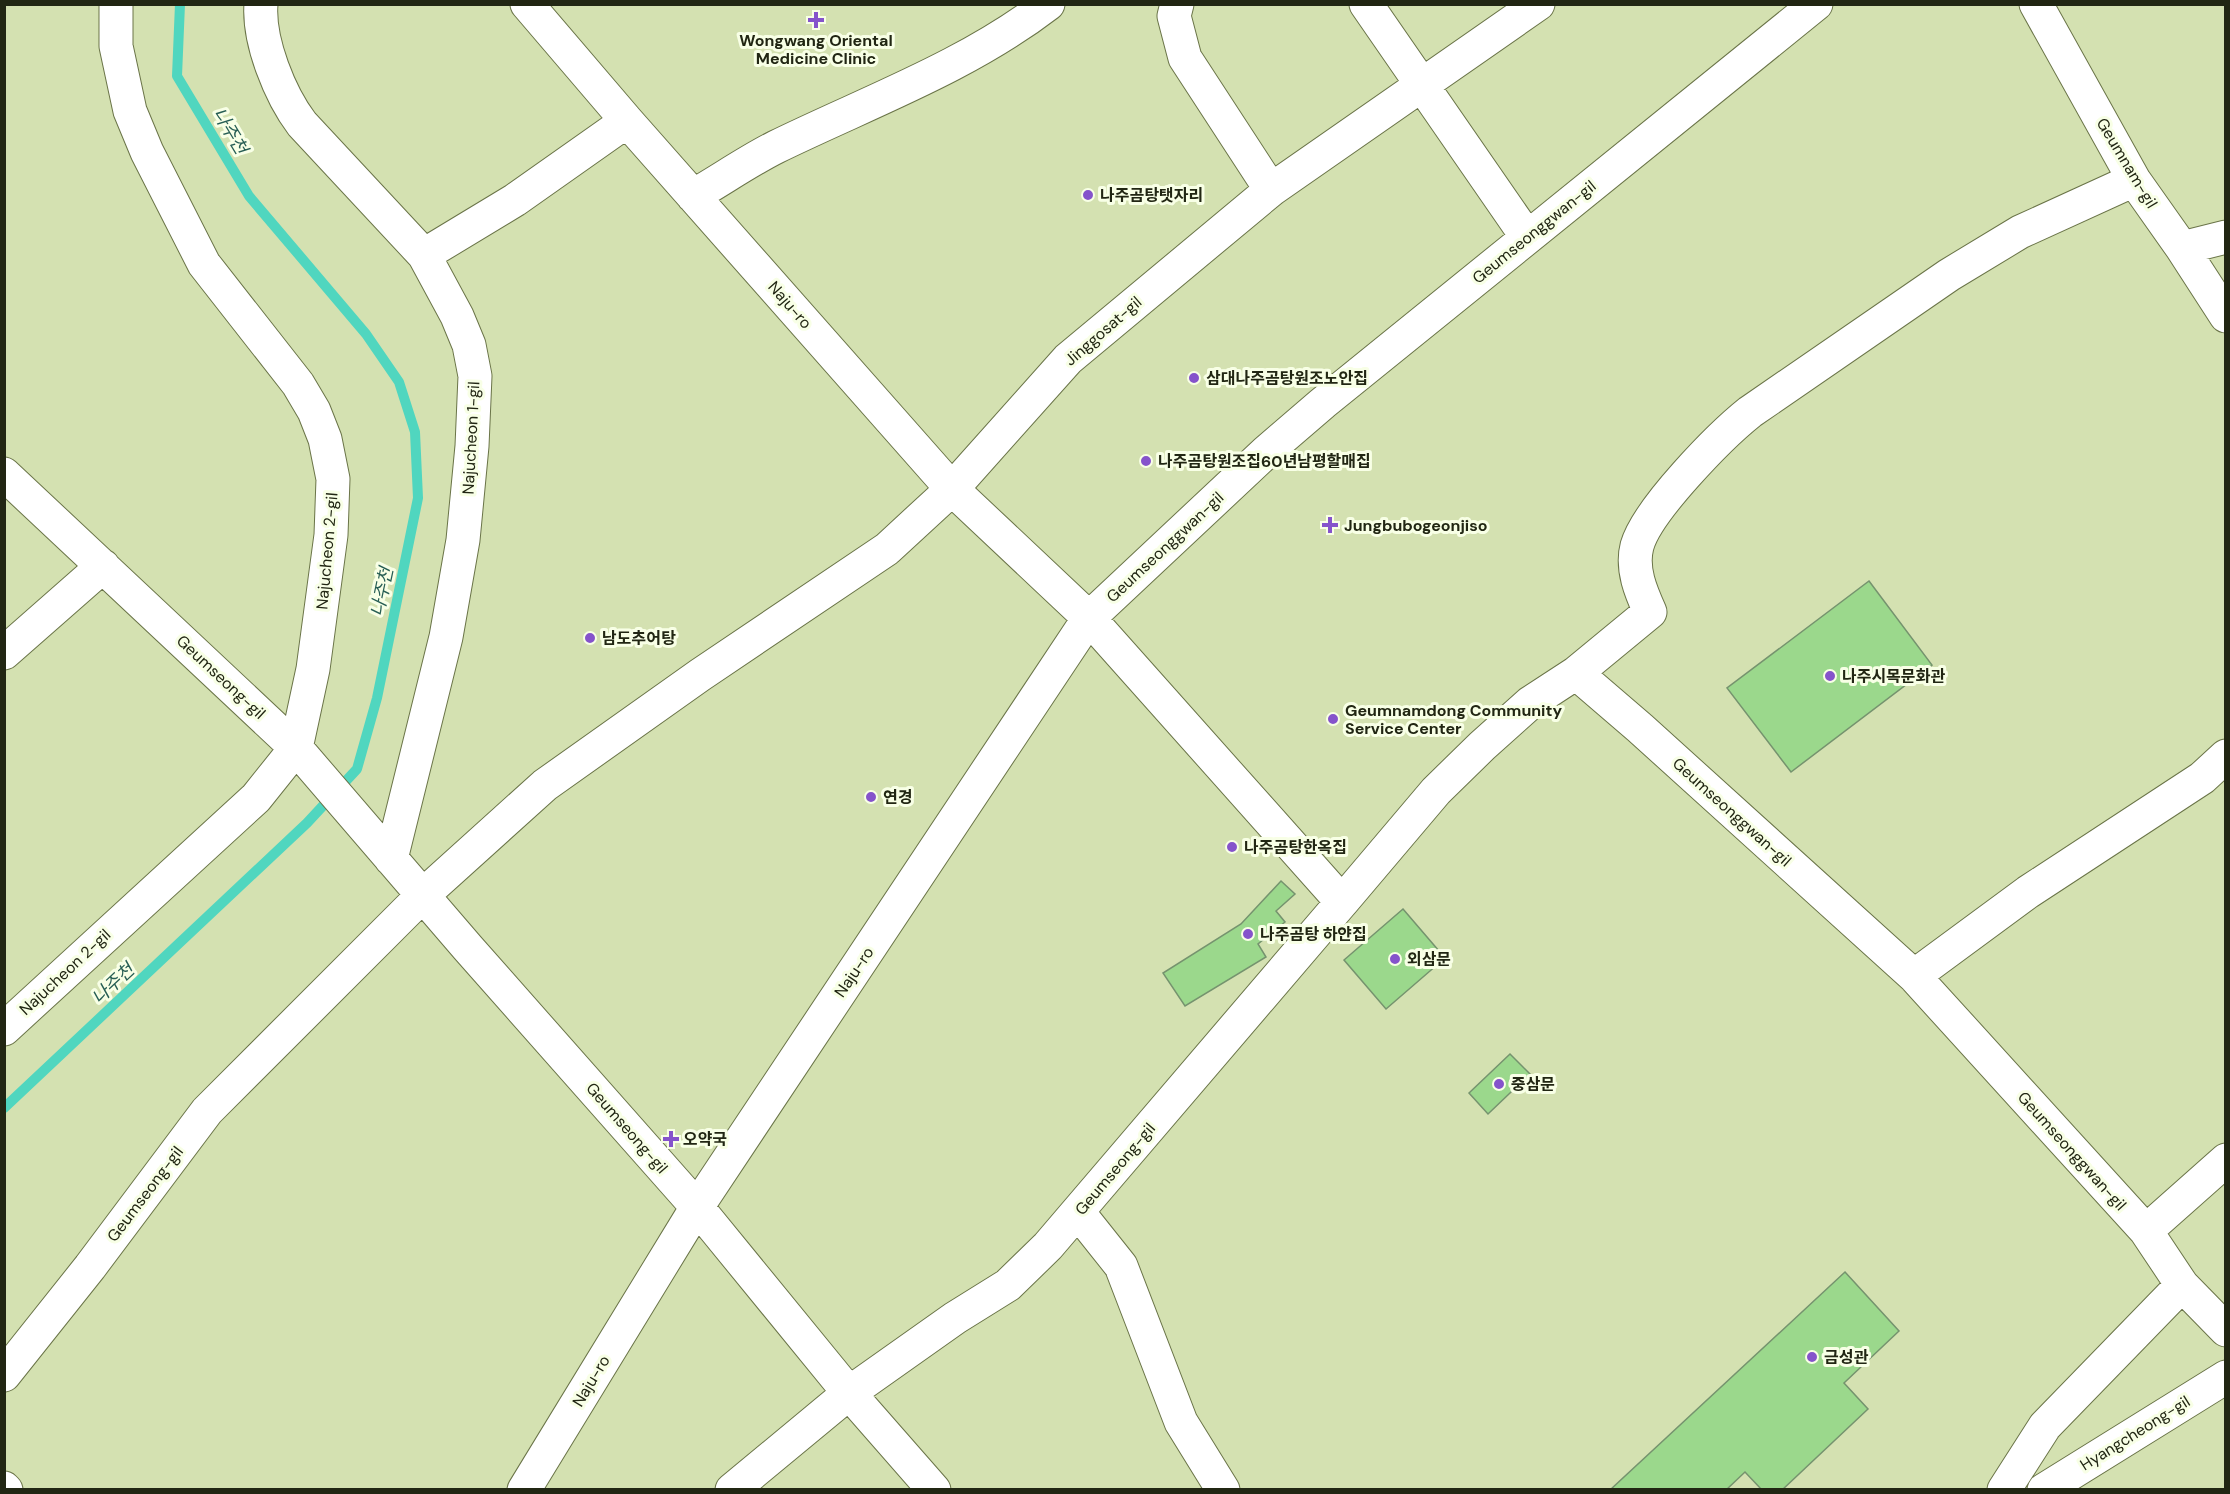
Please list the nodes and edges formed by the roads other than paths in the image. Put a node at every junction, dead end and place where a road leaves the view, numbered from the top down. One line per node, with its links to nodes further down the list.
1 (116, 4): 26 (street, Najucheon 2-gil)
2 (261, 4): 18 (street, Najucheon 1-gil)
3 (527, 4): 11 (street, Naju-ro)
4 (1048, 4): 14 (street)
5 (1177, 4): 13 (street)
6 (1366, 4): 10 (street)
7 (1538, 4): 10 (street, Jinggosat-gil)
8 (1816, 4): 15 (street, Geumseonggwan-gil)
9 (2036, 4): 12 (street, Geumnam-gil)
10 (1421, 85): 13 (street, Jinggosat-gil); 15 (street)
11 (627, 121): 14 (street, Naju-ro); 18 (street)
12 (2134, 180): 17 (street, Geumnam-gil); 25 (street)
13 (1270, 190): 21 (street, Jinggosat-gil)
14 (693, 196): 21 (street, Naju-ro)
15 (1527, 237): 23 (street, Geumseonggwan-gil)
16 (2226, 237): 17 (street)
17 (2182, 248): 19 (street, Geumnam-gil)
18 (424, 255): 28 (street, Najucheon 1-gil)
19 (2226, 316)
20 (4, 474): 22 (street, Geumseong-gil)
21 (952, 489): 23 (street, Naju-ro); 29 (street)
22 (103, 566): 24 (street); 26 (street, Geumseong-gil)
23 (1089, 618): 30 (street); 34 (street, Naju-ro)
24 (4, 653)
25 (1576, 673): 30 (street); 31 (street, Geumseonggwan-gil)
26 (296, 748): 28 (street, Geumseong-gil); 32 (street, Najucheon 2-gil)
27 (2226, 756): 31 (street)
28 (391, 859): 29 (street, Geumseong-gil)
29 (422, 896): 34 (street, Geumseong-gil); 39 (street, Geumseong-gil)
30 (1342, 902): 35 (street, Geumseong-gil)
31 (1914, 976): 36 (street, Geumseonggwan-gil)
32 (4, 1029)
33 (2226, 1160): 36 (street)
34 (697, 1208): 41 (street, Geumseong-gil); 42 (street, Naju-ro)
35 (1078, 1212): 41 (street, Geumseong-gil); 45 (street)
36 (2146, 1231): 37 (street, Geumseonggwan-gil)
37 (2181, 1285): 38 (street, Geumseonggwan-gil); 46 (street)
38 (2226, 1330)
39 (4, 1375)
40 (2226, 1377): 47 (street, Hyangcheong-gil)
41 (849, 1393): 43 (street); 44 (street, Geumseong-gil)
42 (524, 1490)
43 (732, 1490)
44 (934, 1490)
45 (1223, 1490)
46 (2004, 1490)
47 (2044, 1490)

